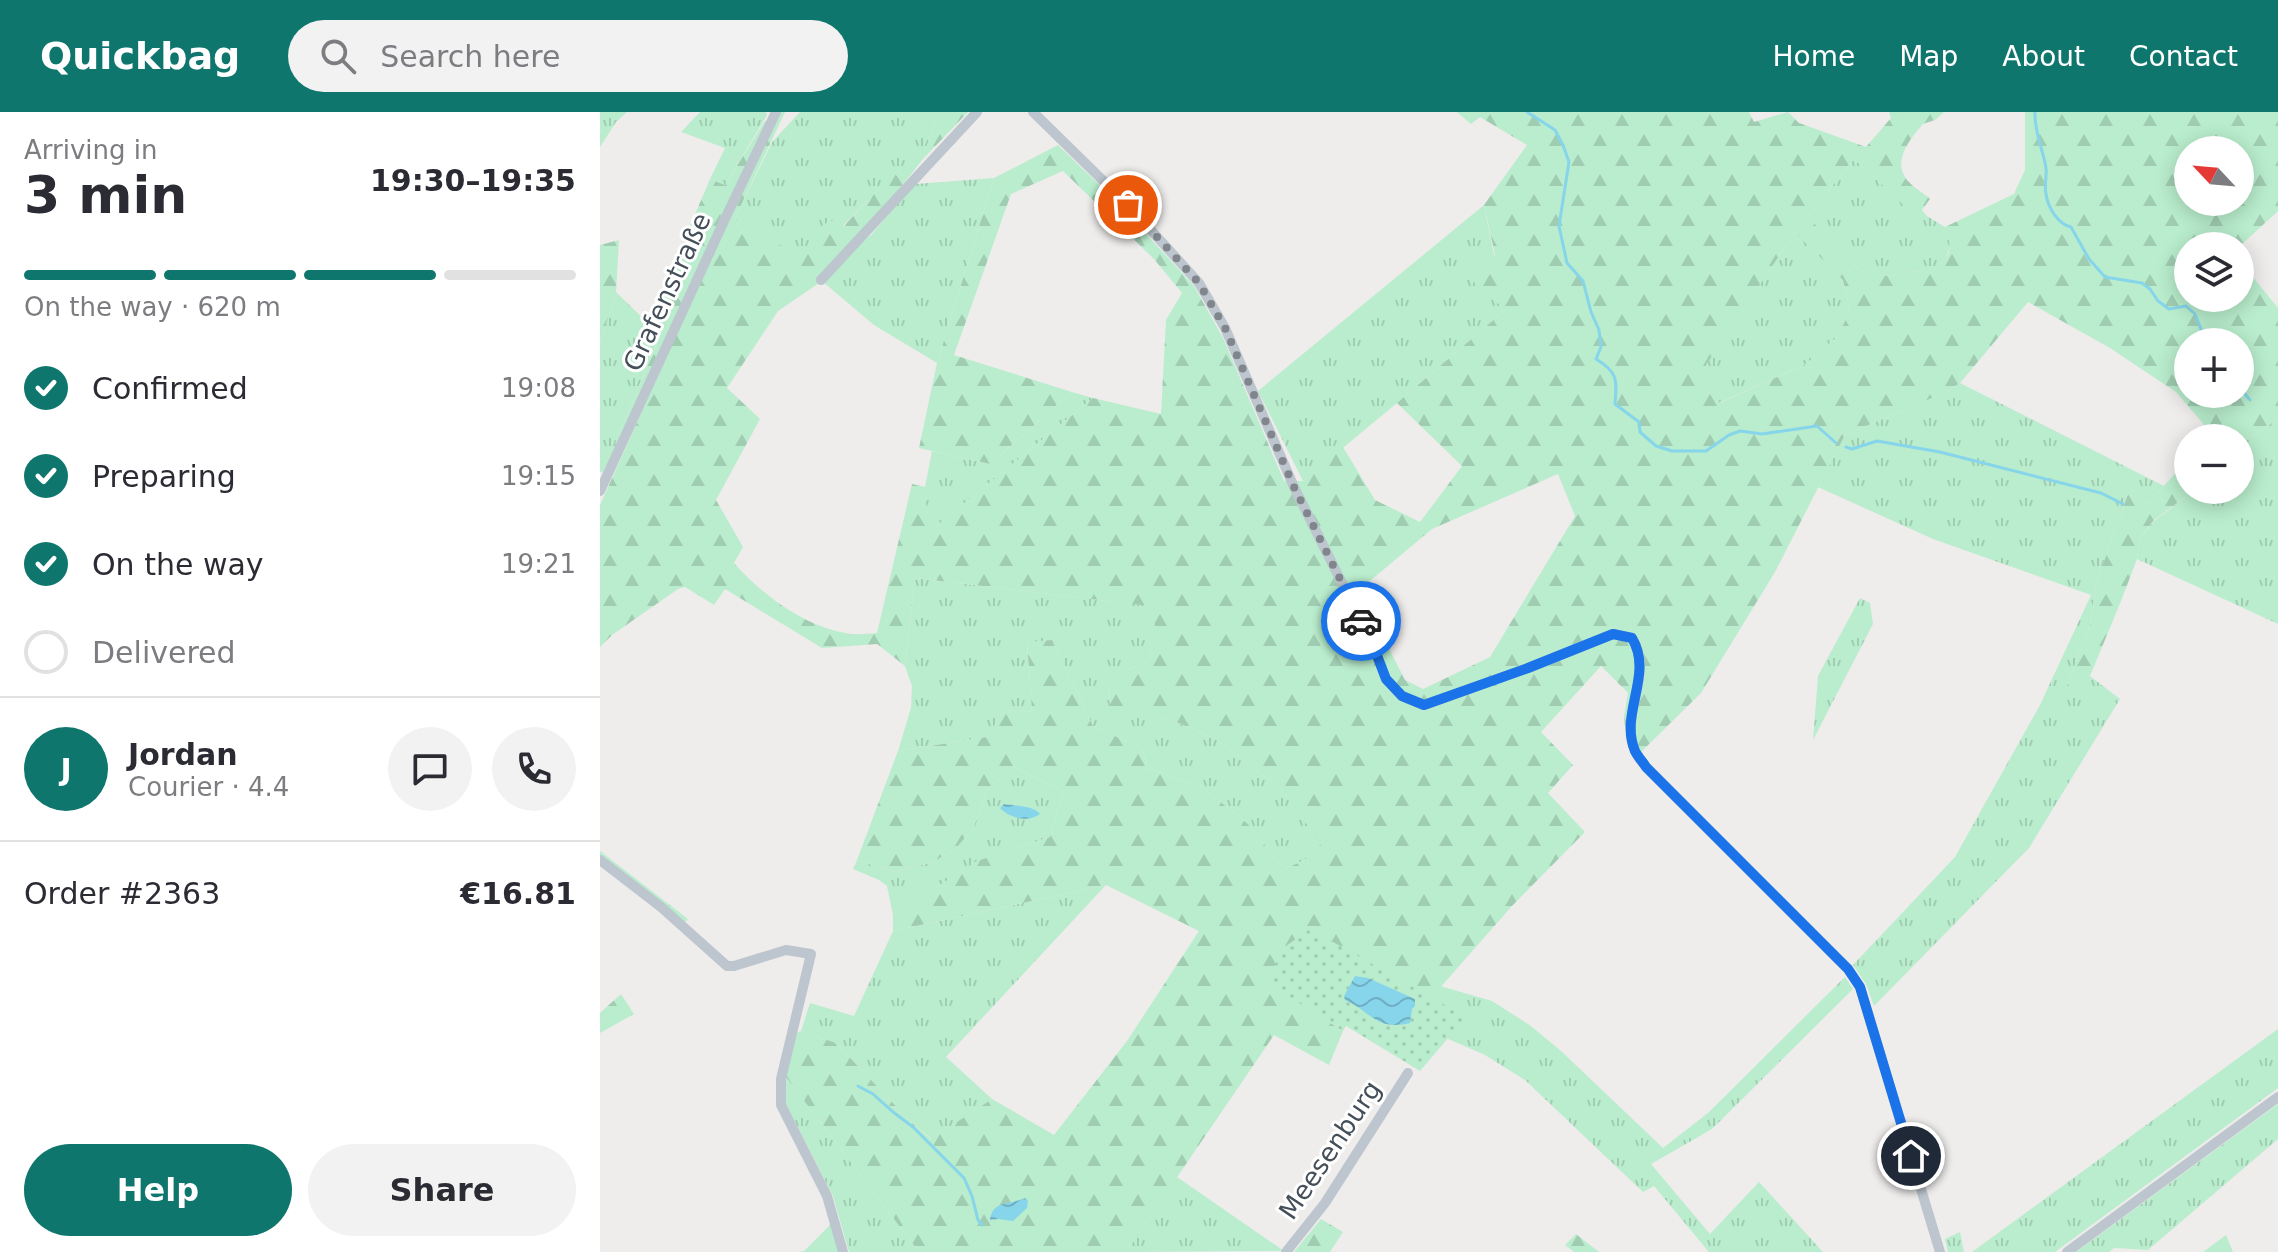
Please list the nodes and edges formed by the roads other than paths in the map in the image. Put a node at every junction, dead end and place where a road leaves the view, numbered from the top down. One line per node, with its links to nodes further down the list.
1 (776, 112): 5 (street, Grafenstraße)
2 (977, 112): 4 (street)
3 (1033, 112): 11 (street)
4 (821, 280)
5 (600, 491)
6 (600, 860): 9 (street)
7 (1408, 1073): 10 (street, Meesenburg)
8 (2278, 1097): 12 (street)
9 (843, 1252)
10 (1286, 1252)
11 (1940, 1252)
12 (2067, 1252)

